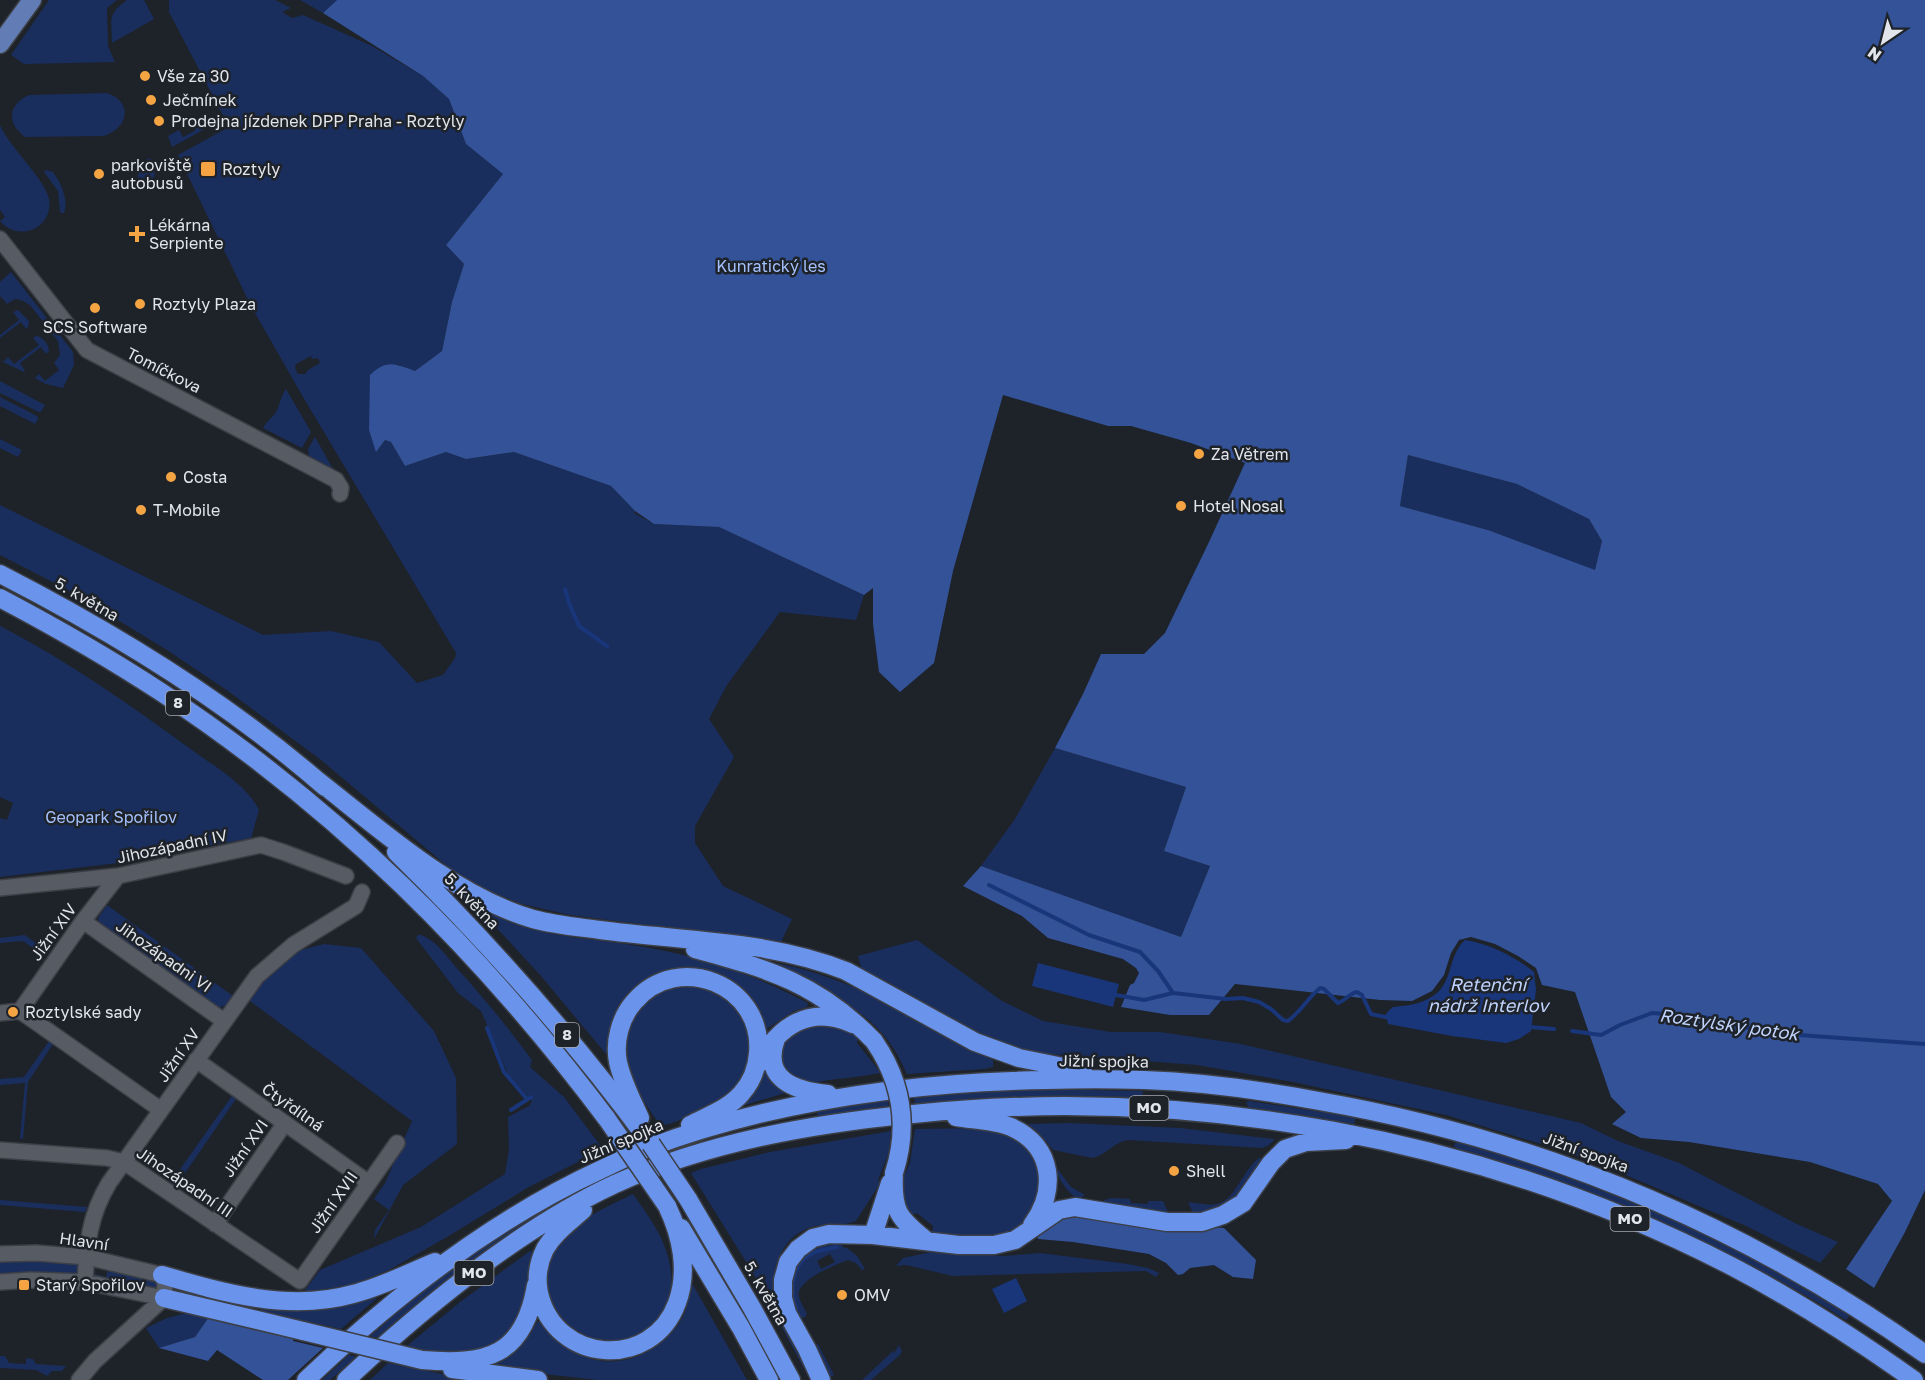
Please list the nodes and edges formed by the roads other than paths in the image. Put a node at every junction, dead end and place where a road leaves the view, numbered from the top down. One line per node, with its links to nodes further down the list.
1 (20, 0): 3 (main road)
2 (32, 0): 4 (main road)
3 (0, 27)
4 (0, 44)
5 (0, 238): 6 (street, Tomíčkova)
6 (340, 494)
7 (0, 574): 9 (highway, 5. května / 8)
8 (0, 598): 37 (highway, 8, bridge)
9 (316, 780): 15 (highway); 26 (highway, 5. května / 8)
10 (118, 876): 11 (street, Jihozápadní IV); 12 (street, Jihozápadní IV); 14 (street, Jižní XIV)
11 (346, 876)
12 (0, 888)
13 (362, 892): 18 (street, Jižní XV)
14 (83, 921): 16 (street, Jižní XIV); 18 (street, Jihozápadni VI)
15 (655, 938): 20 (highway); 23 (highway)
16 (20, 1011): 17 (street); 25 (street)
17 (0, 1013)
18 (224, 1021): 21 (street, Jižní XV)
19 (780, 1033): 20 (highway); 22 (highway); 24 (highway)
20 (871, 1037): 34 (highway, bridge)
21 (196, 1060): 25 (street, Jižní XV); 28 (street, Čtyřdílná)
22 (754, 1071): 26 (highway); 31 (highway)
23 (1144, 1080): 24 (highway, Jižní spojka / MO); 54 (highway, Jižní spojka / MO)
24 (850, 1095): 31 (highway, Jižní spojka / MO)
25 (161, 1110): 33 (street, Jižní XV)
26 (632, 1111): 31 (highway, 5. května / 8)
27 (924, 1112): 29 (highway, MO); 36 (highway, MO); 39 (highway)
28 (285, 1123): 35 (street, Čtyřdílná); 38 (street, Jižní XVI)
29 (1371, 1138): 39 (highway); 63 (highway, MO)
30 (397, 1143): 35 (street, Jižní XVII)
31 (648, 1146): 42 (highway, Jižní spojka / MO); 61 (highway, 5. května / 8, bridge)
32 (0, 1150): 33 (street, Jihozápadní III)
33 (124, 1162): 38 (street, Jihozápadní III); 44 (street, Jižní XV)
34 (894, 1173): 40 (highway); 41 (highway)
35 (369, 1183): 47 (street, Jižní XVII)
36 (615, 1184): 46 (highway); 58 (highway, MO)
37 (667, 1206): 46 (highway); 60 (highway, 8)
38 (215, 1224): 47 (street, Jihozápadní III)
39 (1025, 1234): 41 (highway)
40 (873, 1235): 41 (highway); 62 (highway)
41 (927, 1241)
42 (459, 1253): 50 (highway); 57 (highway, Jižní spojka / MO)
43 (0, 1254): 44 (street, Hlavní)
44 (87, 1257): 45 (street, Hlavní); 49 (street, Jižní XV)
45 (162, 1275): 50 (highway); 52 (street)
46 (537, 1278): 55 (highway)
47 (300, 1281)
48 (0, 1282): 49 (street)
49 (85, 1282): 51 (street)
50 (194, 1284): 52 (highway)
51 (126, 1290): 52 (street); 53 (street)
52 (164, 1299): 53 (street); 55 (highway, bridge)
53 (135, 1324): 56 (street)
54 (1925, 1354)
55 (422, 1360): 59 (highway)
56 (79, 1380)
57 (306, 1380)
58 (346, 1380)
59 (538, 1380)
60 (769, 1380)
61 (791, 1380)
62 (821, 1380)
63 (1914, 1380)

